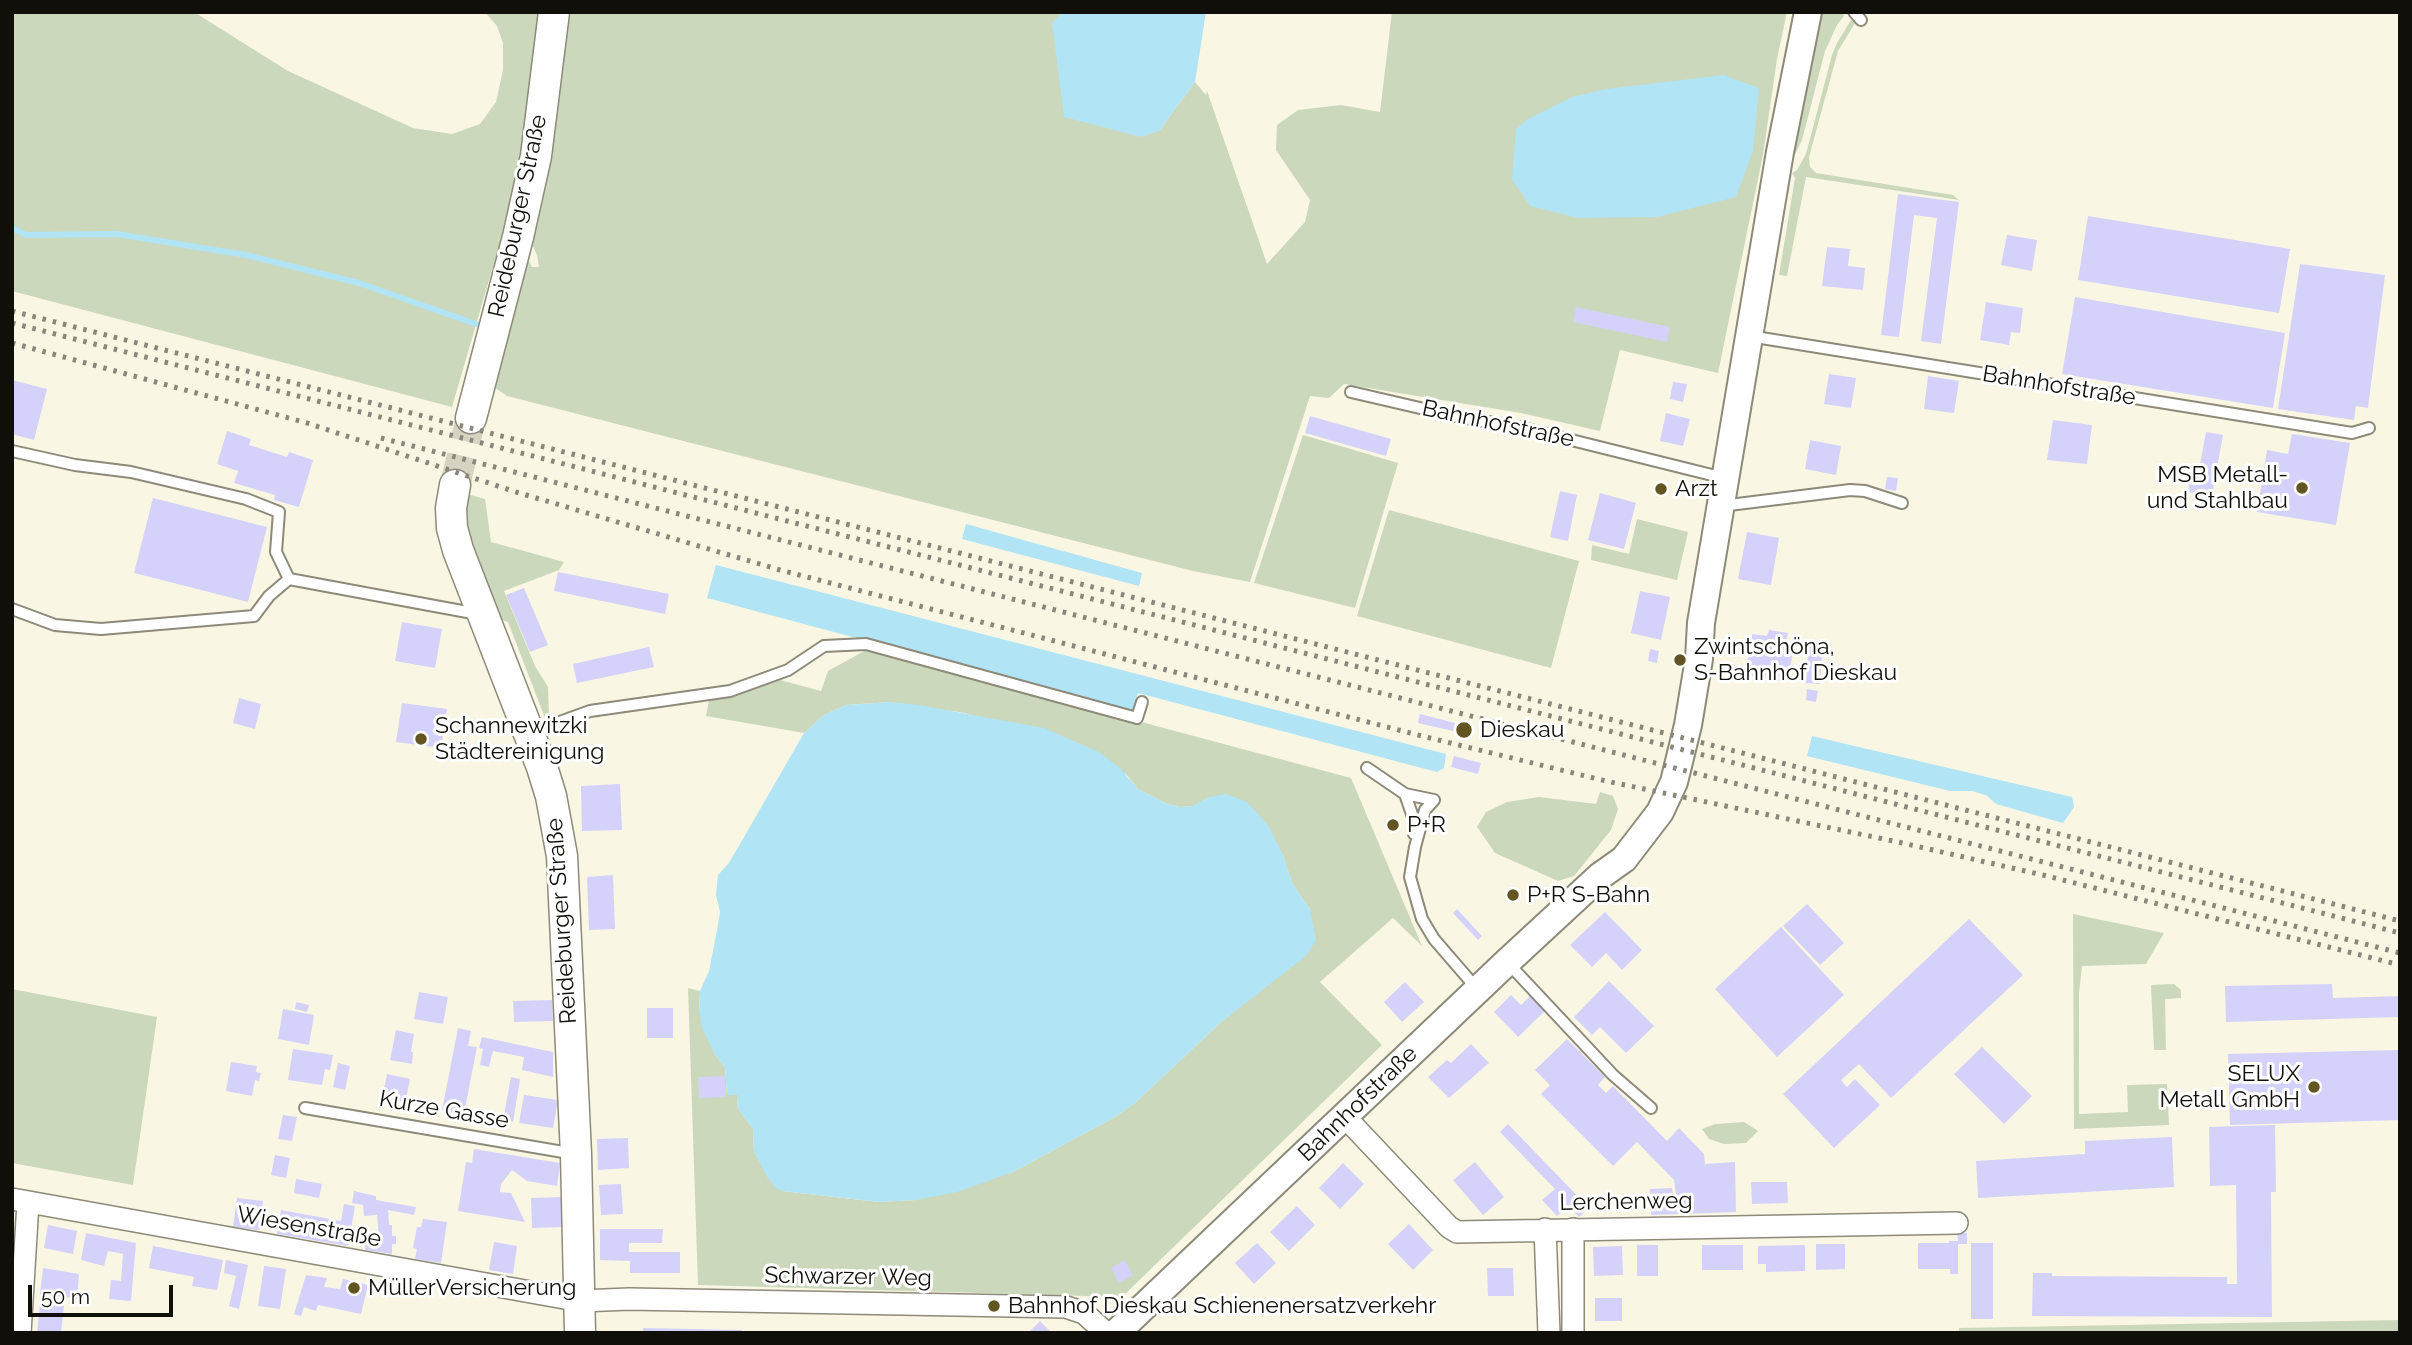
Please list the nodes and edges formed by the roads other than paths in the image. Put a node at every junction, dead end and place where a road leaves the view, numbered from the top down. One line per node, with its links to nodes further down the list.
1 (554, 12): 5 (main road, Reideburger Straße)
2 (1808, 12): 3 (street, Bahnhofstraße)
3 (1749, 335): 6 (lane, Bahnhofstraße); 8 (street, Bahnhofstraße)
4 (1352, 392): 8 (lane, Bahnhofstraße)
5 (471, 418)
6 (2369, 428)
7 (12, 451): 12 (lane)
8 (1725, 478): 11 (street, Bahnhofstraße)
9 (455, 485): 14 (main road, Reideburger Straße)
10 (1902, 503): 11 (lane)
11 (1721, 506): 20 (street, Bahnhofstraße)
12 (289, 579): 13 (lane); 14 (lane)
13 (12, 609)
14 (481, 615): 16 (main road, Reideburger Straße)
15 (1142, 702): 16 (lane)
16 (528, 733): 25 (main road, Reideburger Straße)
17 (1367, 768): 18 (lane)
18 (1405, 794): 19 (lane); 19 (lane)
19 (1415, 847): 21 (lane)
20 (1507, 962): 21 (street, Bahnhofstraße); 23 (lane)
21 (1478, 990): 24 (street, Bahnhofstraße)
22 (306, 1108): 25 (lane, Kurze Gasse)
23 (1651, 1108)
24 (1345, 1117): 28 (street, Lerchenweg); 34 (street, Bahnhofstraße)
25 (576, 1154): 30 (main road, Reideburger Straße)
26 (20, 1201): 30 (street, Wiesenstraße); 31 (street, Wiesenstraße)
27 (1957, 1223): 29 (street, Lerchenweg)
28 (1545, 1229): 29 (street, Lerchenweg); 35 (street)
29 (1573, 1229): 36 (street)
30 (581, 1301): 32 (main road, Reideburger Straße); 33 (street, Schwarzer Weg)
31 (20, 1333)
32 (580, 1333)
33 (1106, 1333)
34 (1115, 1333)
35 (1549, 1333)
36 (1573, 1333)

